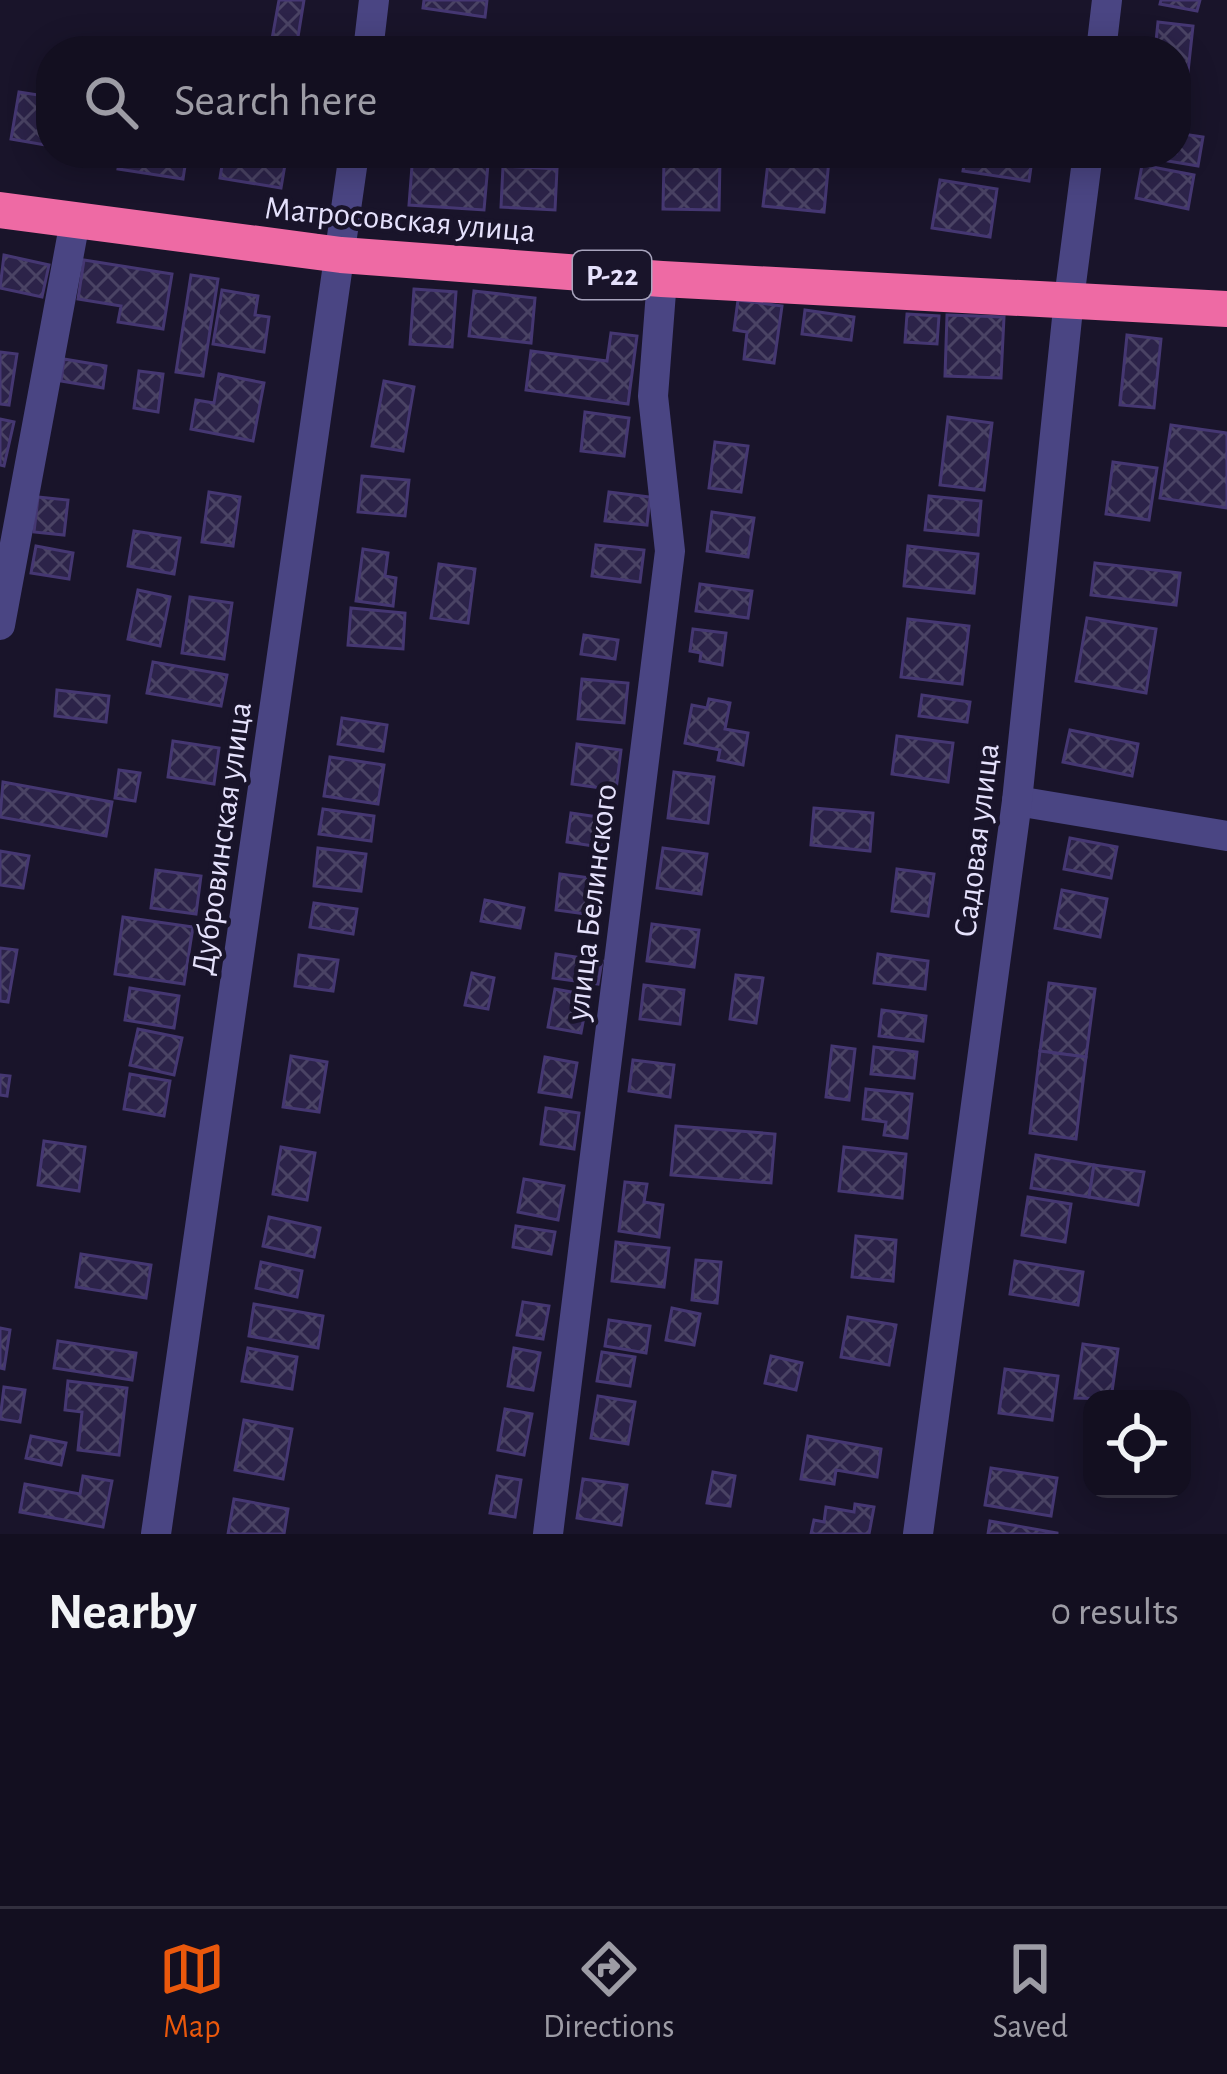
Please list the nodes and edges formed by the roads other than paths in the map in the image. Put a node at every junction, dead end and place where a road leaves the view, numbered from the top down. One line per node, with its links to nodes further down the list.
1 (374, 0): 3 (street)
2 (1108, 0): 4 (street)
3 (370, 36)
4 (1103, 36)
5 (352, 168): 9 (street, Дубровинская улица)
6 (1086, 168): 11 (street, Садовая улица)
7 (0, 210): 8 (highway, Матросовская улица / Р-22)
8 (75, 221): 9 (highway, Матросовская улица / Р-22); 13 (street)
9 (341, 255): 10 (highway, Матросовская улица / Р-22); 16 (street, Дубровинская улица)
10 (662, 279): 11 (highway, Матросовская улица / Р-22); 17 (street, улица Белинского)
11 (1069, 299): 12 (highway, Матросовская улица / Р-22); 14 (street, Садовая улица)
12 (1227, 309)
13 (0, 626)
14 (1017, 801): 15 (street); 18 (street, Садовая улица)
15 (1227, 836)
16 (156, 1534)
17 (548, 1534)
18 (918, 1534)

